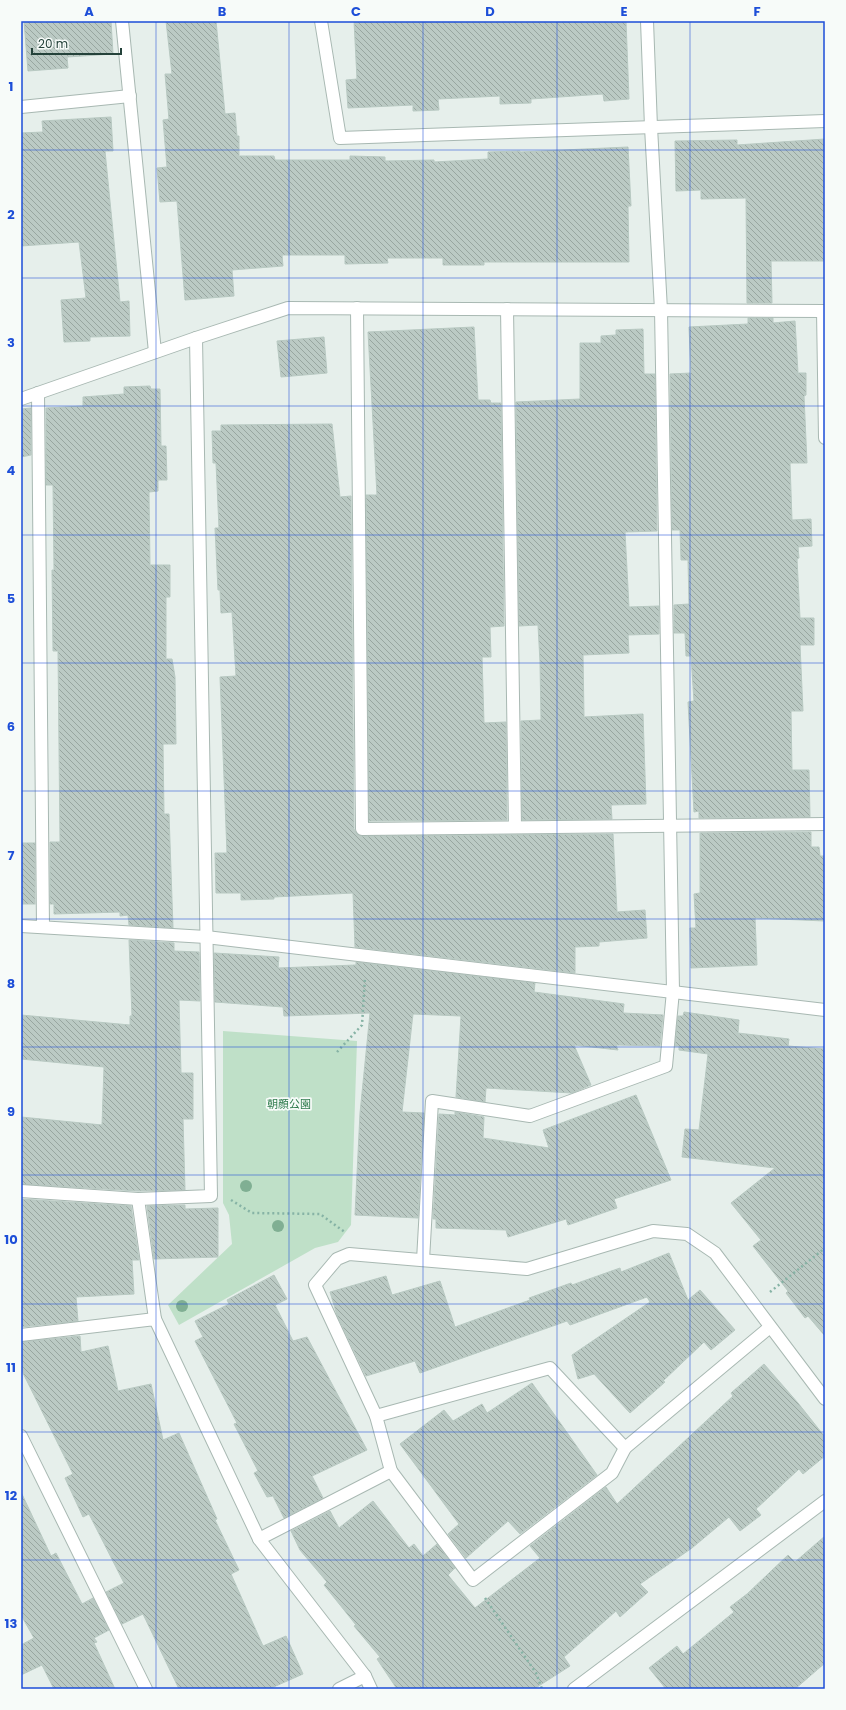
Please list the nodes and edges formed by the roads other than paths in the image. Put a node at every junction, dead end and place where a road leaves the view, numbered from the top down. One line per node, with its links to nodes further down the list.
1 (122, 21): 4 (street)
2 (321, 21): 7 (street)
3 (647, 21): 7 (street)
4 (130, 96): 5 (street); 13 (street)
5 (21, 107)
6 (825, 121): 7 (street)
7 (650, 127): 10 (street)
8 (357, 308): 9 (street); 12 (street); 19 (street)
9 (507, 309): 10 (street); 19 (street)
10 (661, 310): 11 (street); 18 (street)
11 (824, 311): 16 (street)
12 (196, 338): 13 (street); 22 (street)
13 (155, 352): 14 (street)
14 (38, 393): 15 (street); 21 (street)
15 (21, 399)
16 (825, 438)
17 (825, 824): 18 (street)
18 (670, 826): 19 (street); 23 (street)
19 (514, 827)
20 (21, 926): 21 (street)
21 (43, 927): 22 (street)
22 (206, 938): 23 (street); 26 (street)
23 (673, 991): 24 (street); 27 (street)
24 (825, 1010)
25 (21, 1191): 26 (street)
26 (138, 1199): 28 (street)
27 (423, 1260): 29 (street); 32 (street)
28 (155, 1319): 30 (street); 37 (street)
29 (770, 1327): 31 (street); 34 (street)
30 (21, 1335)
31 (825, 1399)
32 (376, 1416): 34 (street); 35 (street)
33 (21, 1436): 39 (street)
34 (625, 1448): 35 (street)
35 (392, 1471): 37 (street)
36 (825, 1501): 42 (street)
37 (259, 1539): 38 (street)
38 (365, 1676): 40 (street); 41 (street)
39 (146, 1689)
40 (339, 1689)
41 (370, 1689)
42 (574, 1689)

